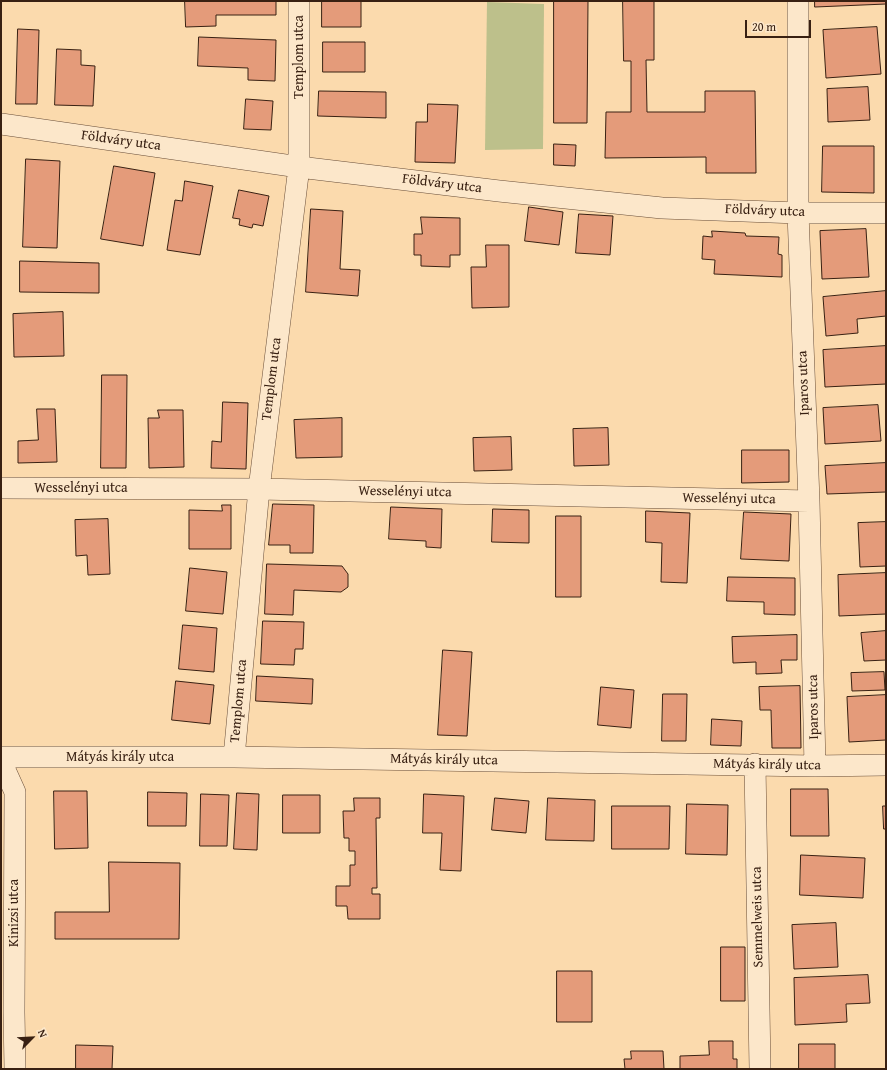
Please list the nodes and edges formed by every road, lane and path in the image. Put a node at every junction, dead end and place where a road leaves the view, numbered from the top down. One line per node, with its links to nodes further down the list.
1 (299, 1): 5 (street, Templom utca)
2 (798, 1): 6 (street, Iparos utca)
3 (1, 124): 4 (street); 5 (street, Földváry utca)
4 (1, 130)
5 (299, 167): 6 (street, Földváry utca); 9 (street, Templom utca)
6 (798, 213): 7 (street, Földváry utca); 10 (street, Iparos utca)
7 (886, 213)
8 (1, 488): 9 (street, Wesselényi utca)
9 (259, 489): 10 (street, Wesselényi utca); 12 (street, Templom utca)
10 (809, 501): 16 (street, Iparos utca)
11 (1, 757): 12 (street, Mátyás király utca)
12 (234, 757): 14 (street, Mátyás király utca)
13 (1, 761): 17 (street, Kinizsi utca)
14 (755, 764): 16 (street, Mátyás király utca); 19 (street, Semmelweis utca)
15 (886, 765): 16 (street, Mátyás király utca)
16 (815, 766)
17 (7, 1011): 18 (street, Kinizsi utca)
18 (15, 1069)
19 (760, 1069)

